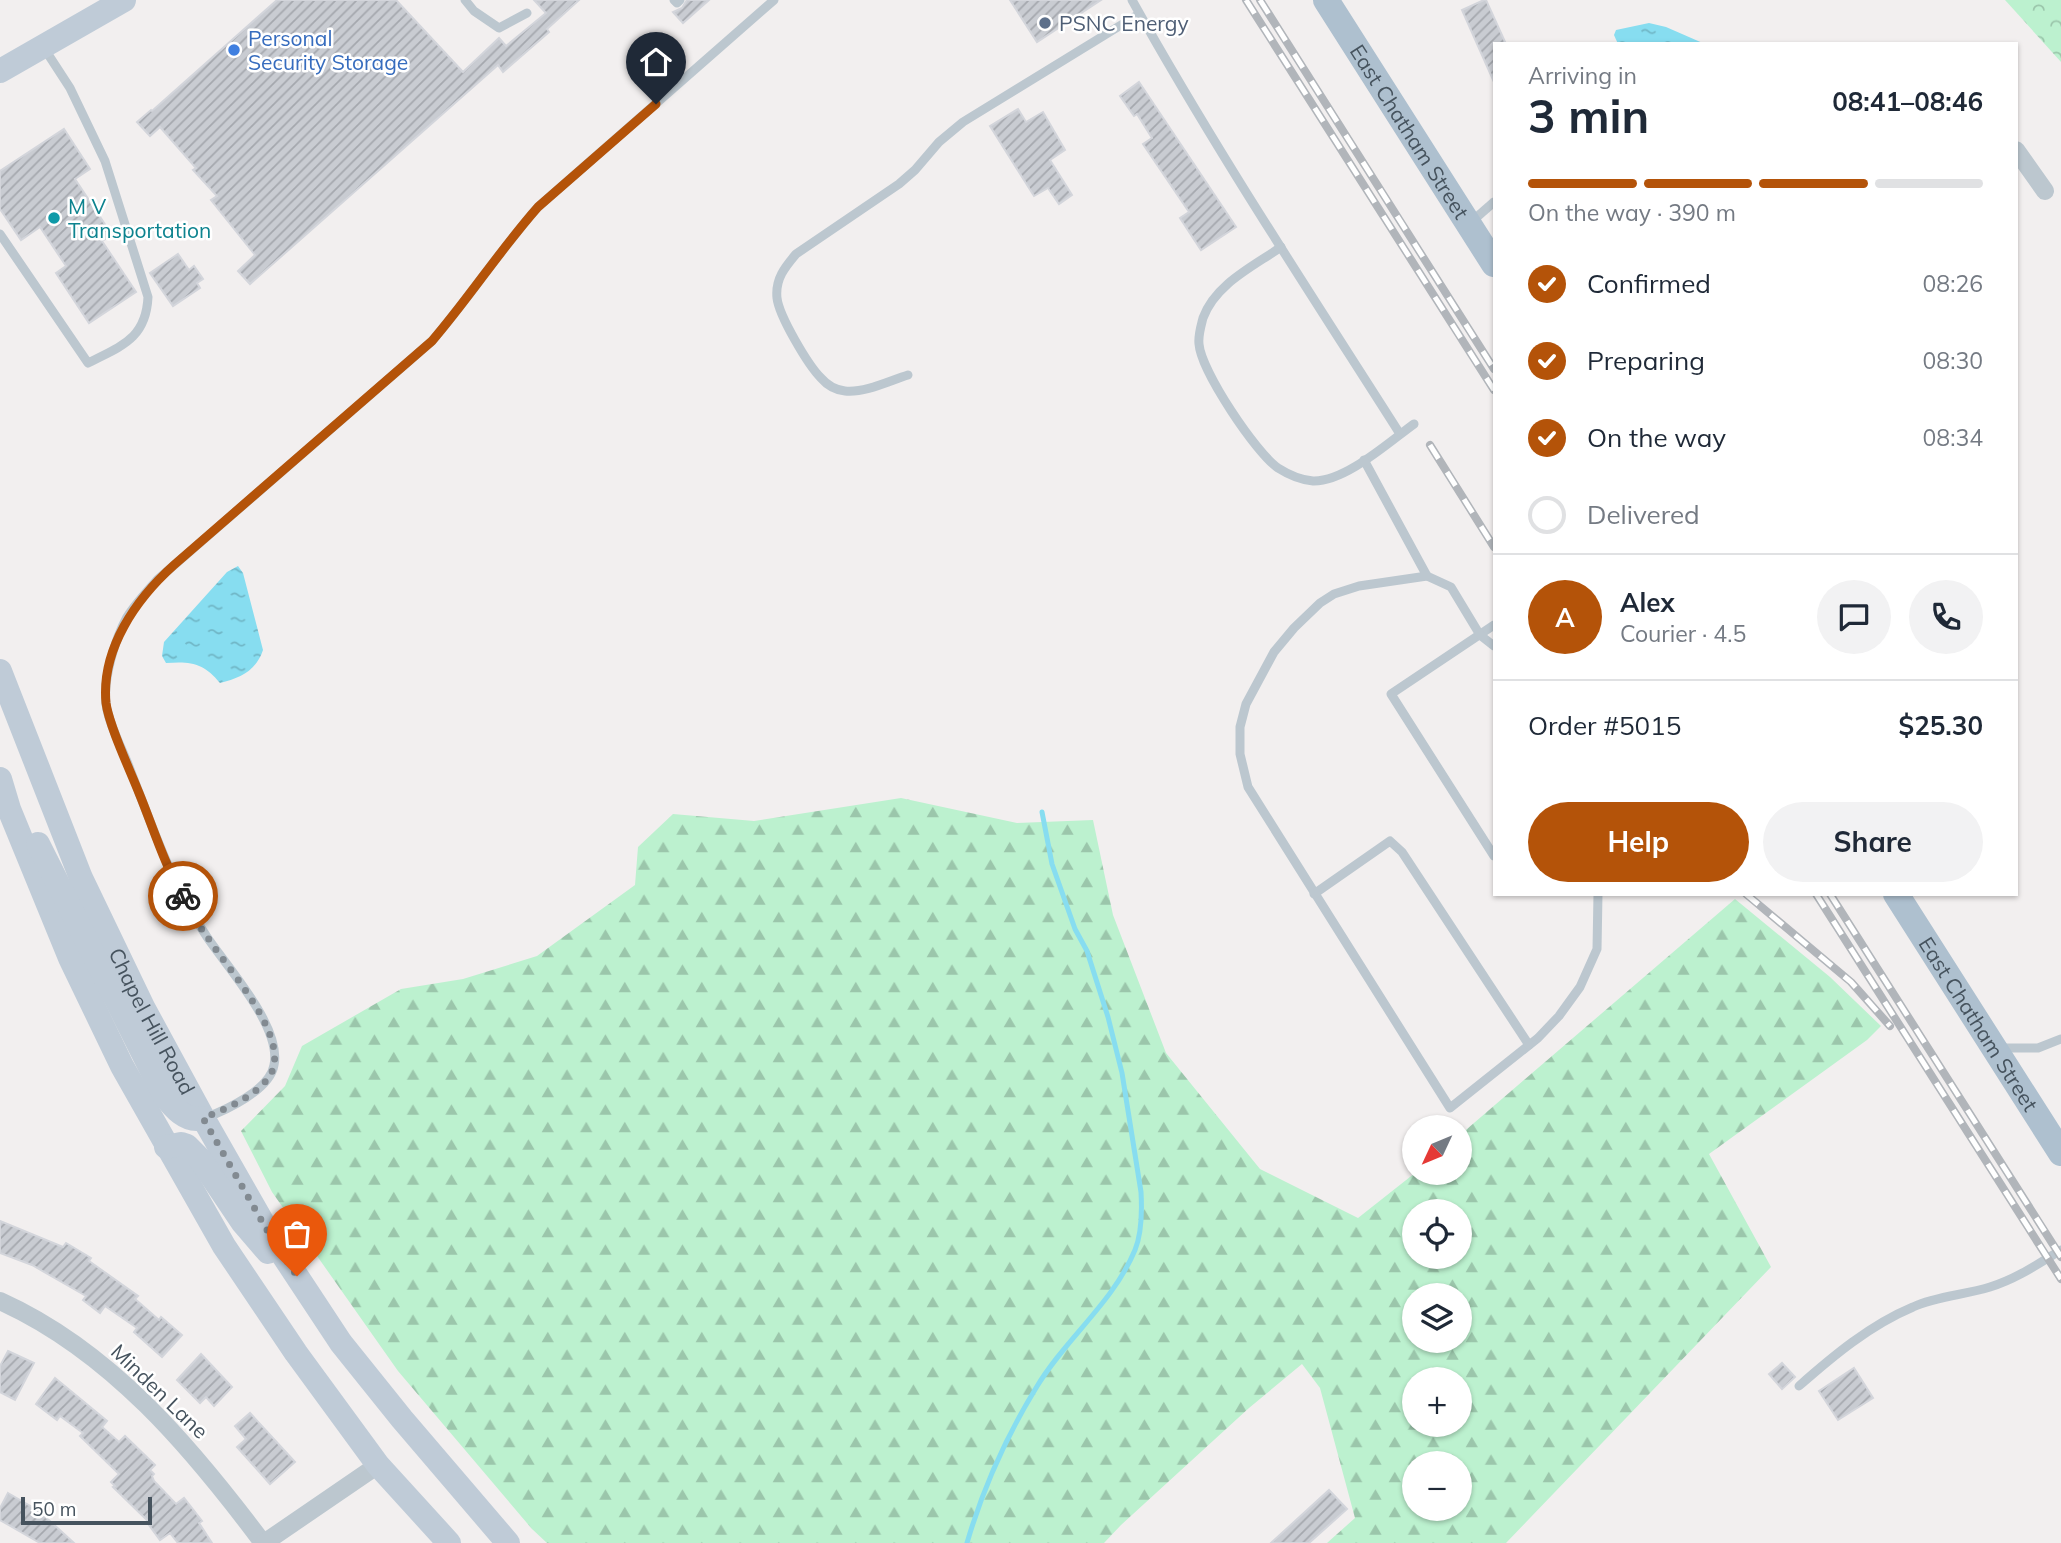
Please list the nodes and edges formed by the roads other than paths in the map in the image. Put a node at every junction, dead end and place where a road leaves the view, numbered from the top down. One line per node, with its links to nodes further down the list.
1 (124, 0): 8 (main road)
2 (465, 0): 6 (lane)
3 (774, 0): 34 (lane)
4 (1132, 0): 7 (lane)
5 (1326, 0): 13 (main road, East Chatham Street)
6 (527, 13)
7 (1139, 14): 15 (lane); 17 (lane)
8 (43, 47): 9 (main road); 14 (lane)
9 (0, 71)
10 (2018, 153): 11 (street)
11 (2045, 191)
12 (1493, 203): 13 (lane)
13 (1469, 224): 16 (main road, East Chatham Street)
14 (0, 234)
15 (1281, 247): 19 (lane); 20 (lane)
16 (1493, 262)
17 (908, 375)
18 (1415, 424): 19 (lane)
19 (1400, 434): 20 (lane)
20 (1364, 460): 21 (lane)
21 (1427, 576): 23 (lane); 28 (lane)
22 (1493, 626): 23 (lane)
23 (1480, 635): 24 (lane); 27 (lane)
24 (1493, 645)
25 (0, 671): 34 (main road, Chapel Hill Road)
26 (0, 778): 34 (main road); 35 (main road)
27 (1493, 854)
28 (1314, 894): 32 (lane); 32 (lane)
29 (1598, 896): 32 (lane)
30 (1897, 896): 33 (main road, East Chatham Street)
31 (2061, 1038): 33 (lane)
32 (1529, 1045)
33 (1994, 1047): 36 (main road, East Chatham Street)
34 (203, 1118): 38 (main road, Chapel Hill Road)
35 (166, 1147): 38 (main road); 41 (main road)
36 (2061, 1153)
37 (2061, 1250): 40 (lane)
38 (310, 1295): 44 (main road, Chapel Hill Road)
39 (0, 1301): 42 (street, Minden Lane)
40 (1799, 1386)
41 (379, 1465): 42 (street); 43 (main road)
42 (263, 1543)
43 (449, 1543)
44 (508, 1543)

